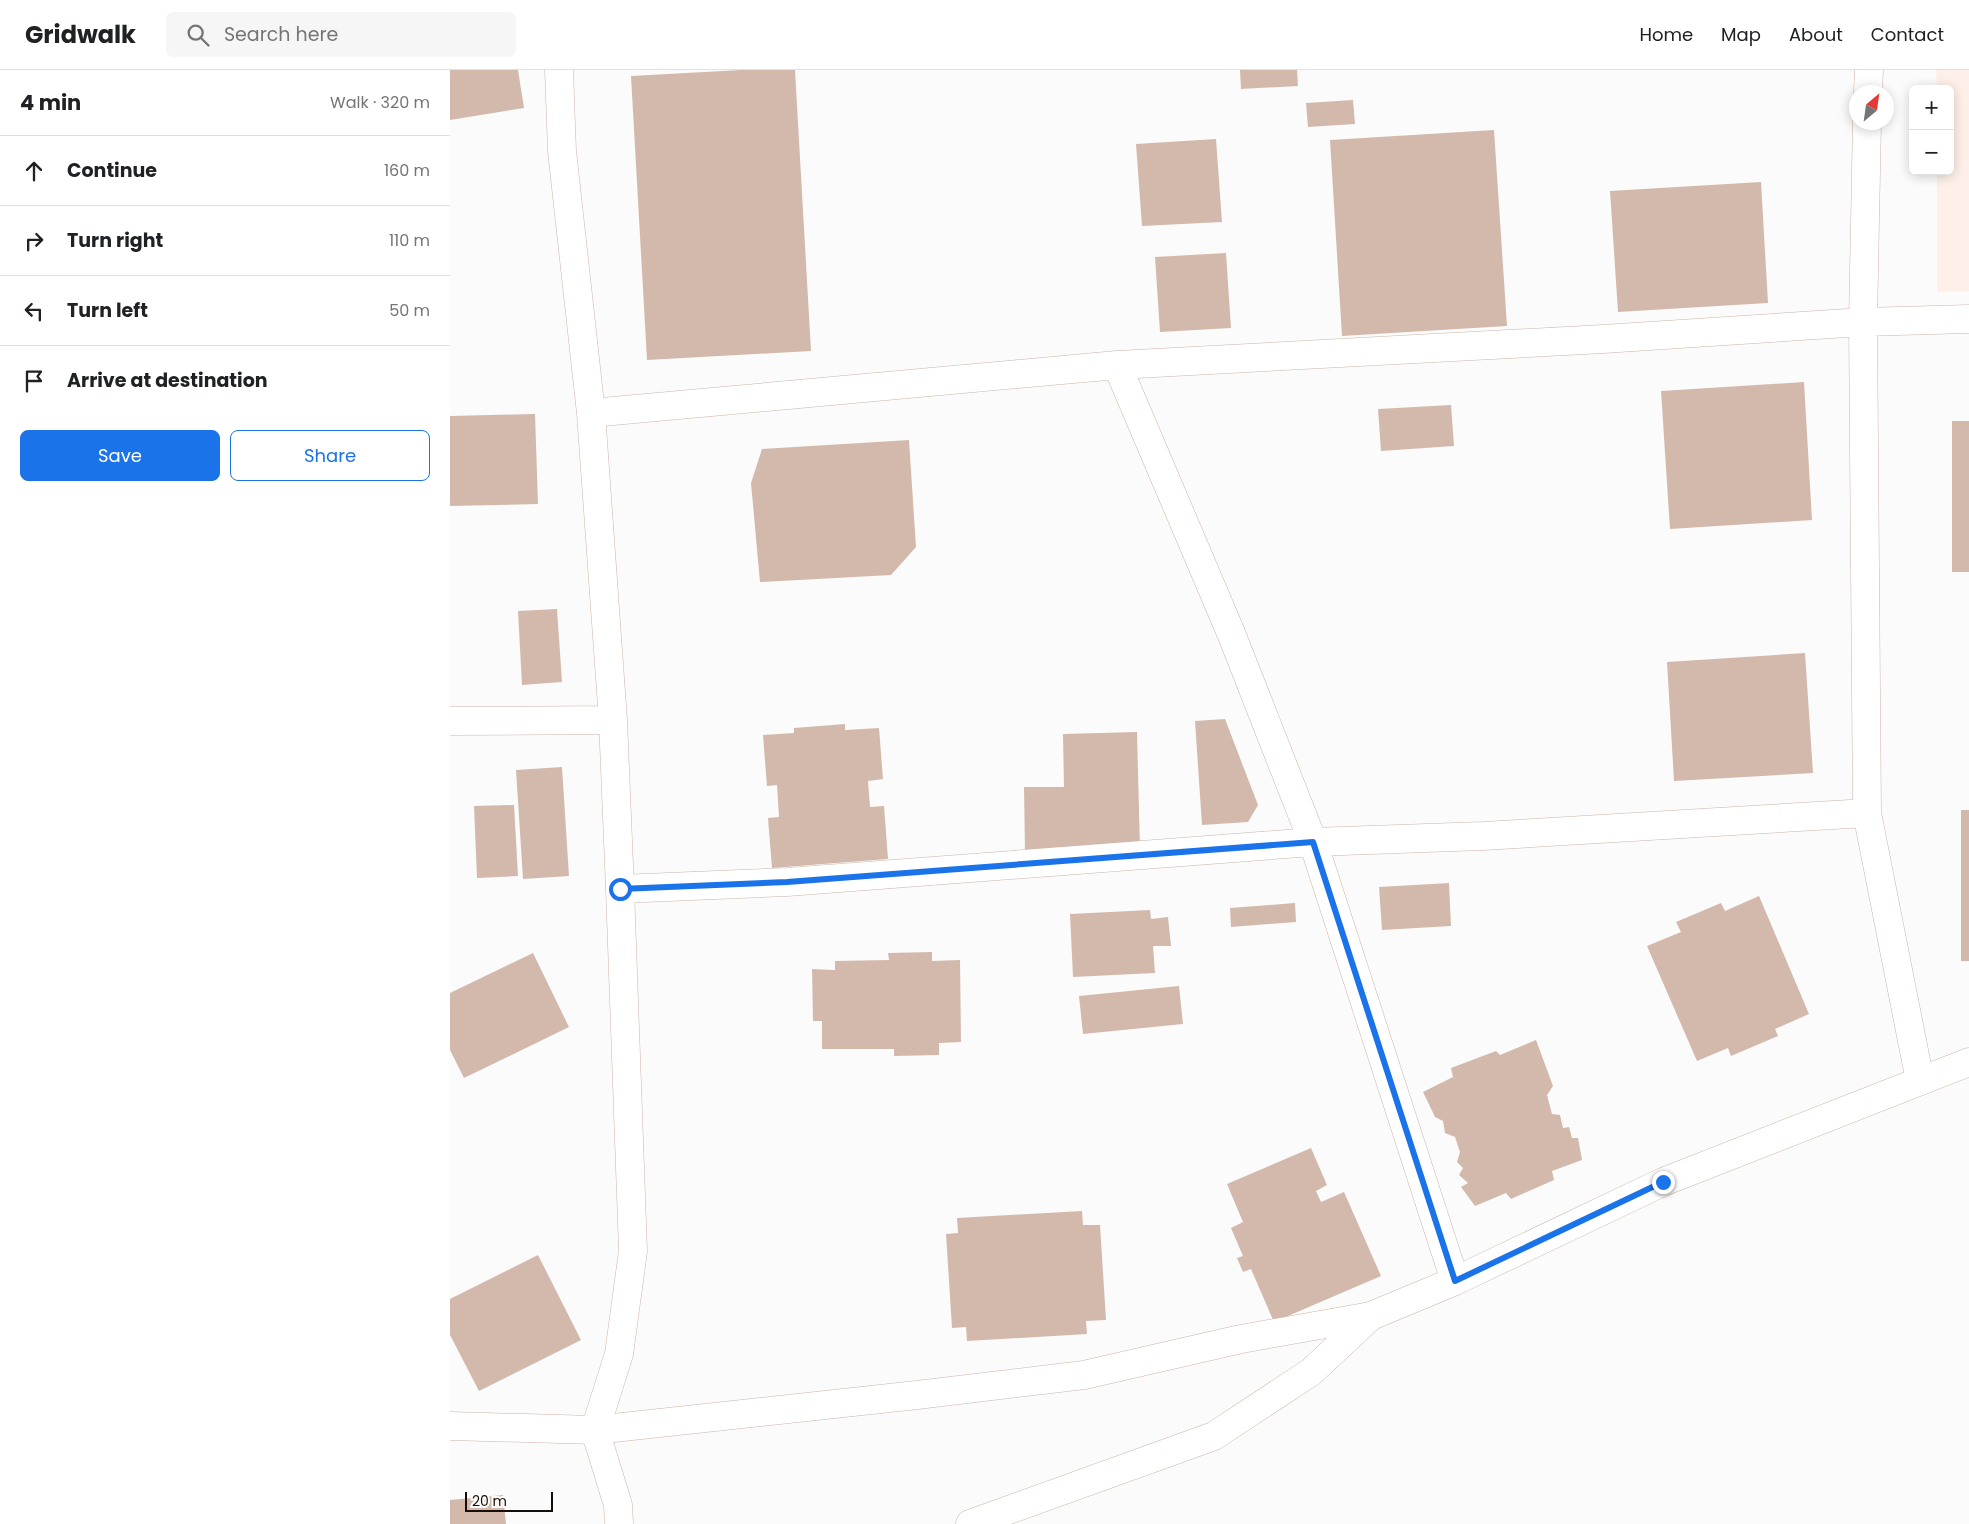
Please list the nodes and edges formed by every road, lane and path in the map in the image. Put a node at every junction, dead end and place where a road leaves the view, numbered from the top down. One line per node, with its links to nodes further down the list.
1 (559, 70): 8 (street)
2 (1869, 70): 3 (street)
3 (1868, 85)
4 (1867, 130): 6 (street)
5 (1969, 319): 6 (street)
6 (1863, 322): 7 (street); 11 (street)
7 (1118, 364): 8 (street); 12 (street)
8 (591, 413): 9 (street)
9 (613, 720): 10 (street); 13 (street)
10 (450, 722)
11 (1867, 812): 12 (street); 15 (street)
12 (1313, 842): 13 (street); 16 (street)
13 (620, 889): 19 (street)
14 (1969, 1062): 15 (street)
15 (1920, 1081): 16 (street)
16 (1455, 1281): 17 (street)
17 (1370, 1316): 19 (street); 21 (street)
18 (450, 1426): 19 (street)
19 (595, 1430): 20 (street)
20 (619, 1524)
21 (970, 1524)

